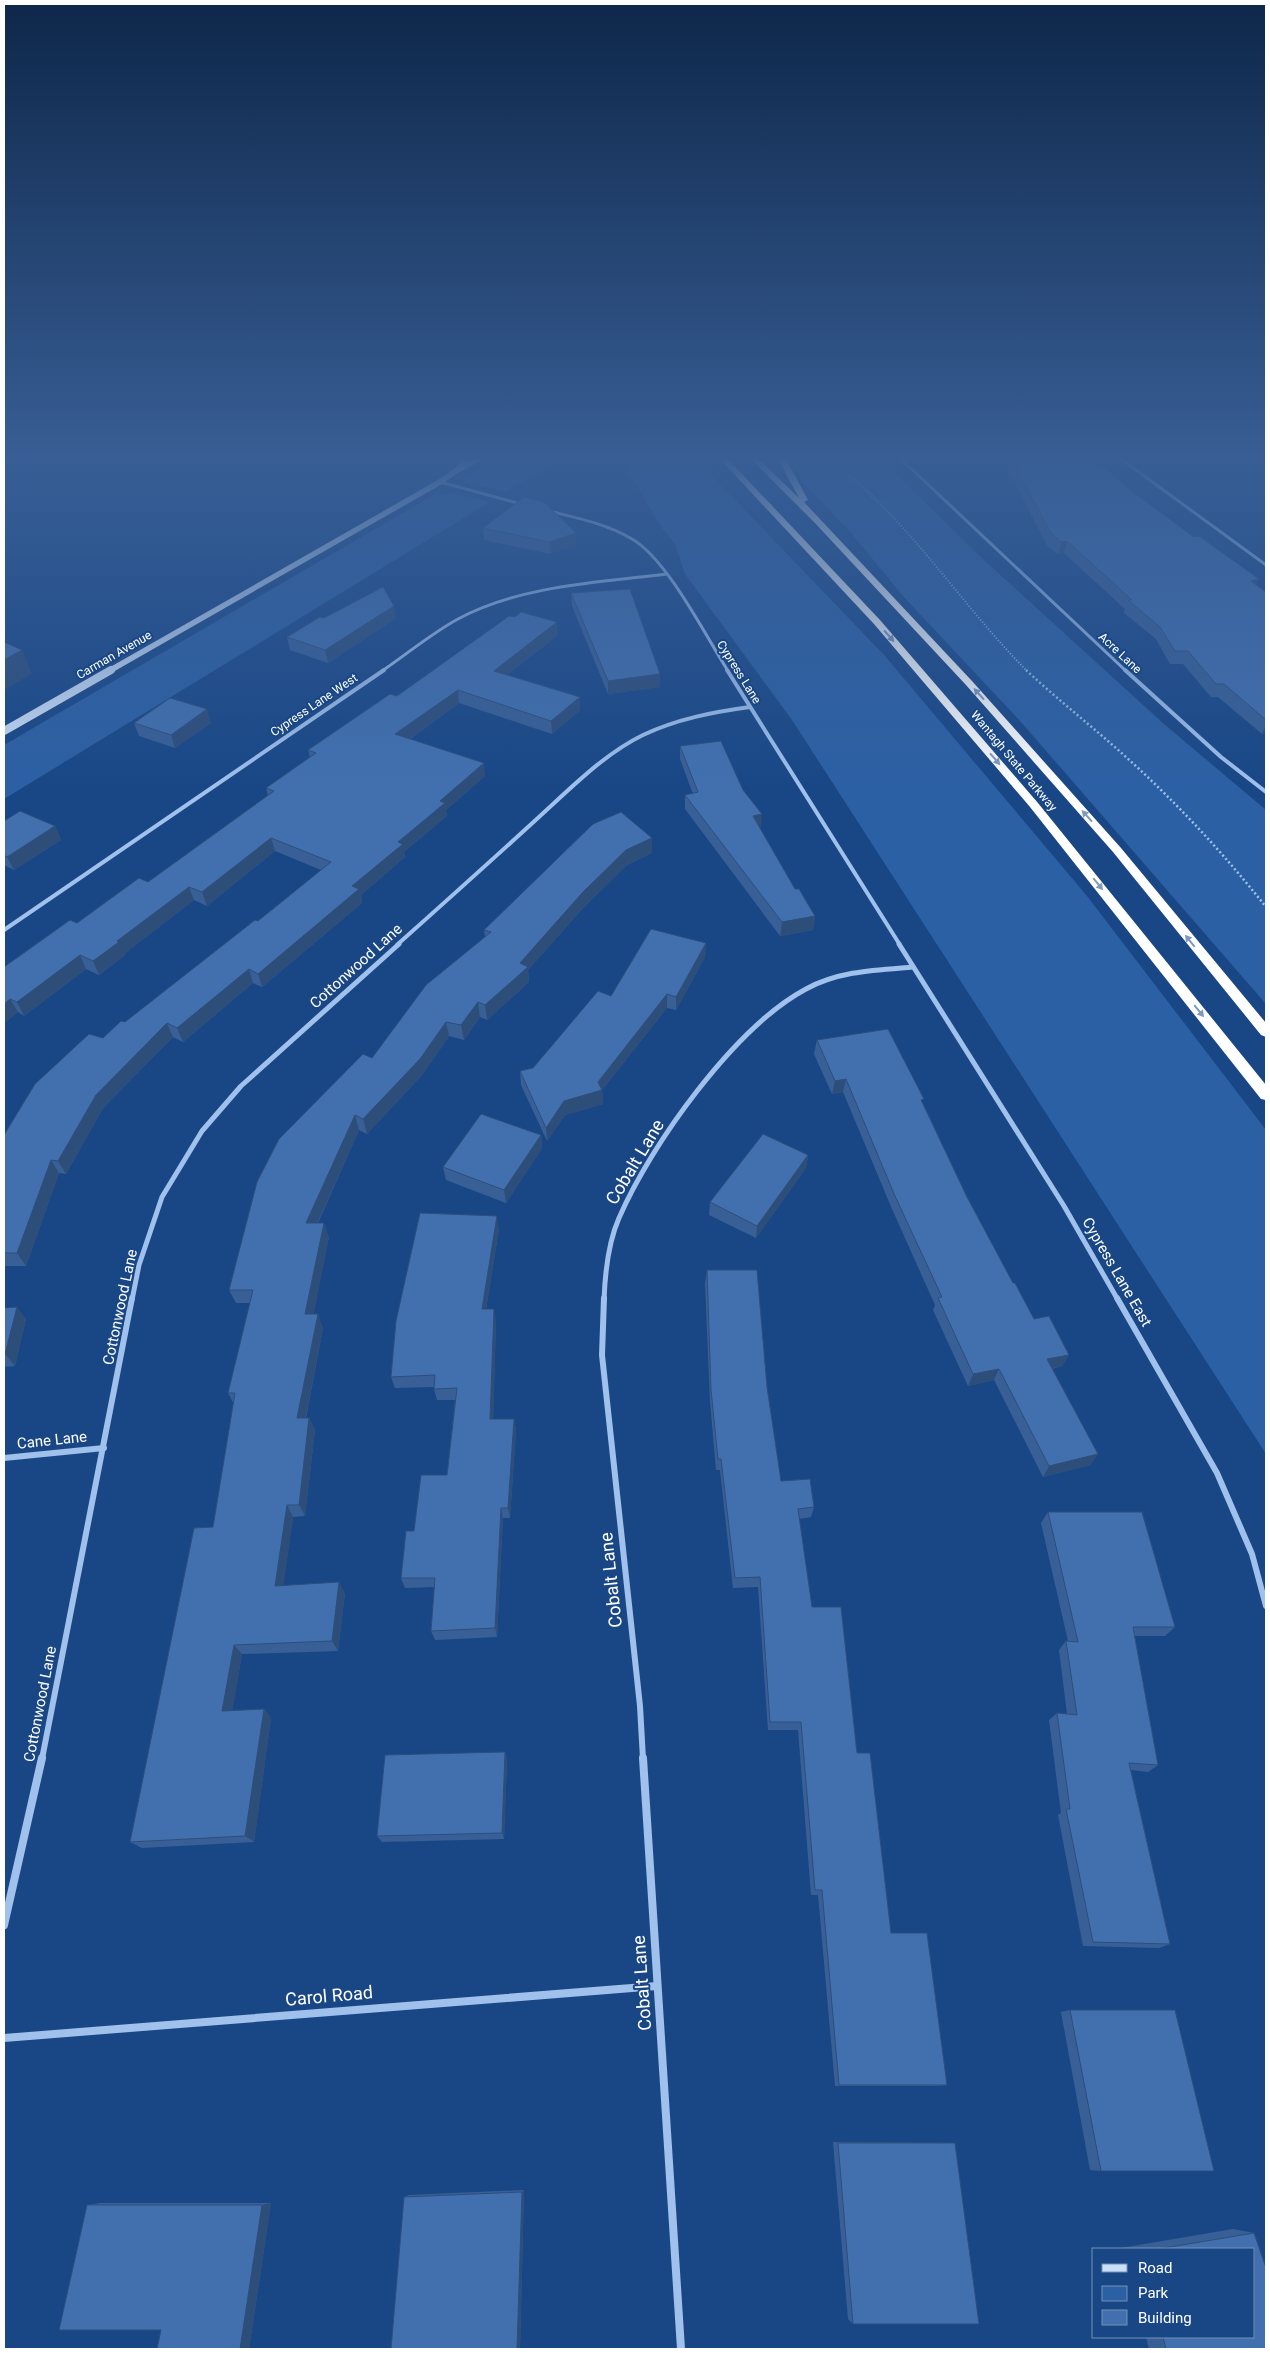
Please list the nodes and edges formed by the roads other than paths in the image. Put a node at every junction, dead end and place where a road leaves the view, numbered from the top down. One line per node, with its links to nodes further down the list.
1 (288, 569): 8 (main road, Carman Avenue)
2 (663, 569): 6 (street, Cypress Lane)
3 (827, 569): 13 (highway, Wantagh State Parkway, one-way to 13)
4 (862, 569): 12 (highway, Wantagh State Parkway, one-way to 4)
5 (1017, 569): 9 (street, Acre Lane)
6 (667, 574): 7 (street, Cypress Lane); 10 (street, Cypress Lane West)
7 (750, 707): 11 (street, Cypress Lane); 14 (street, Cottonwood Lane)
8 (4, 731)
9 (1266, 792)
10 (4, 930)
11 (913, 967): 16 (street, Cypress Lane East); 18 (street, Cobalt Lane)
12 (1266, 1032)
13 (1266, 1095)
14 (104, 1448): 15 (street, Cane Lane); 17 (street, Cottonwood Lane)
15 (4, 1458)
16 (1266, 1606)
17 (4, 1925)
18 (657, 1986): 19 (street, Carol Road); 20 (street, Cobalt Lane)
19 (4, 2038)
20 (681, 2349)

